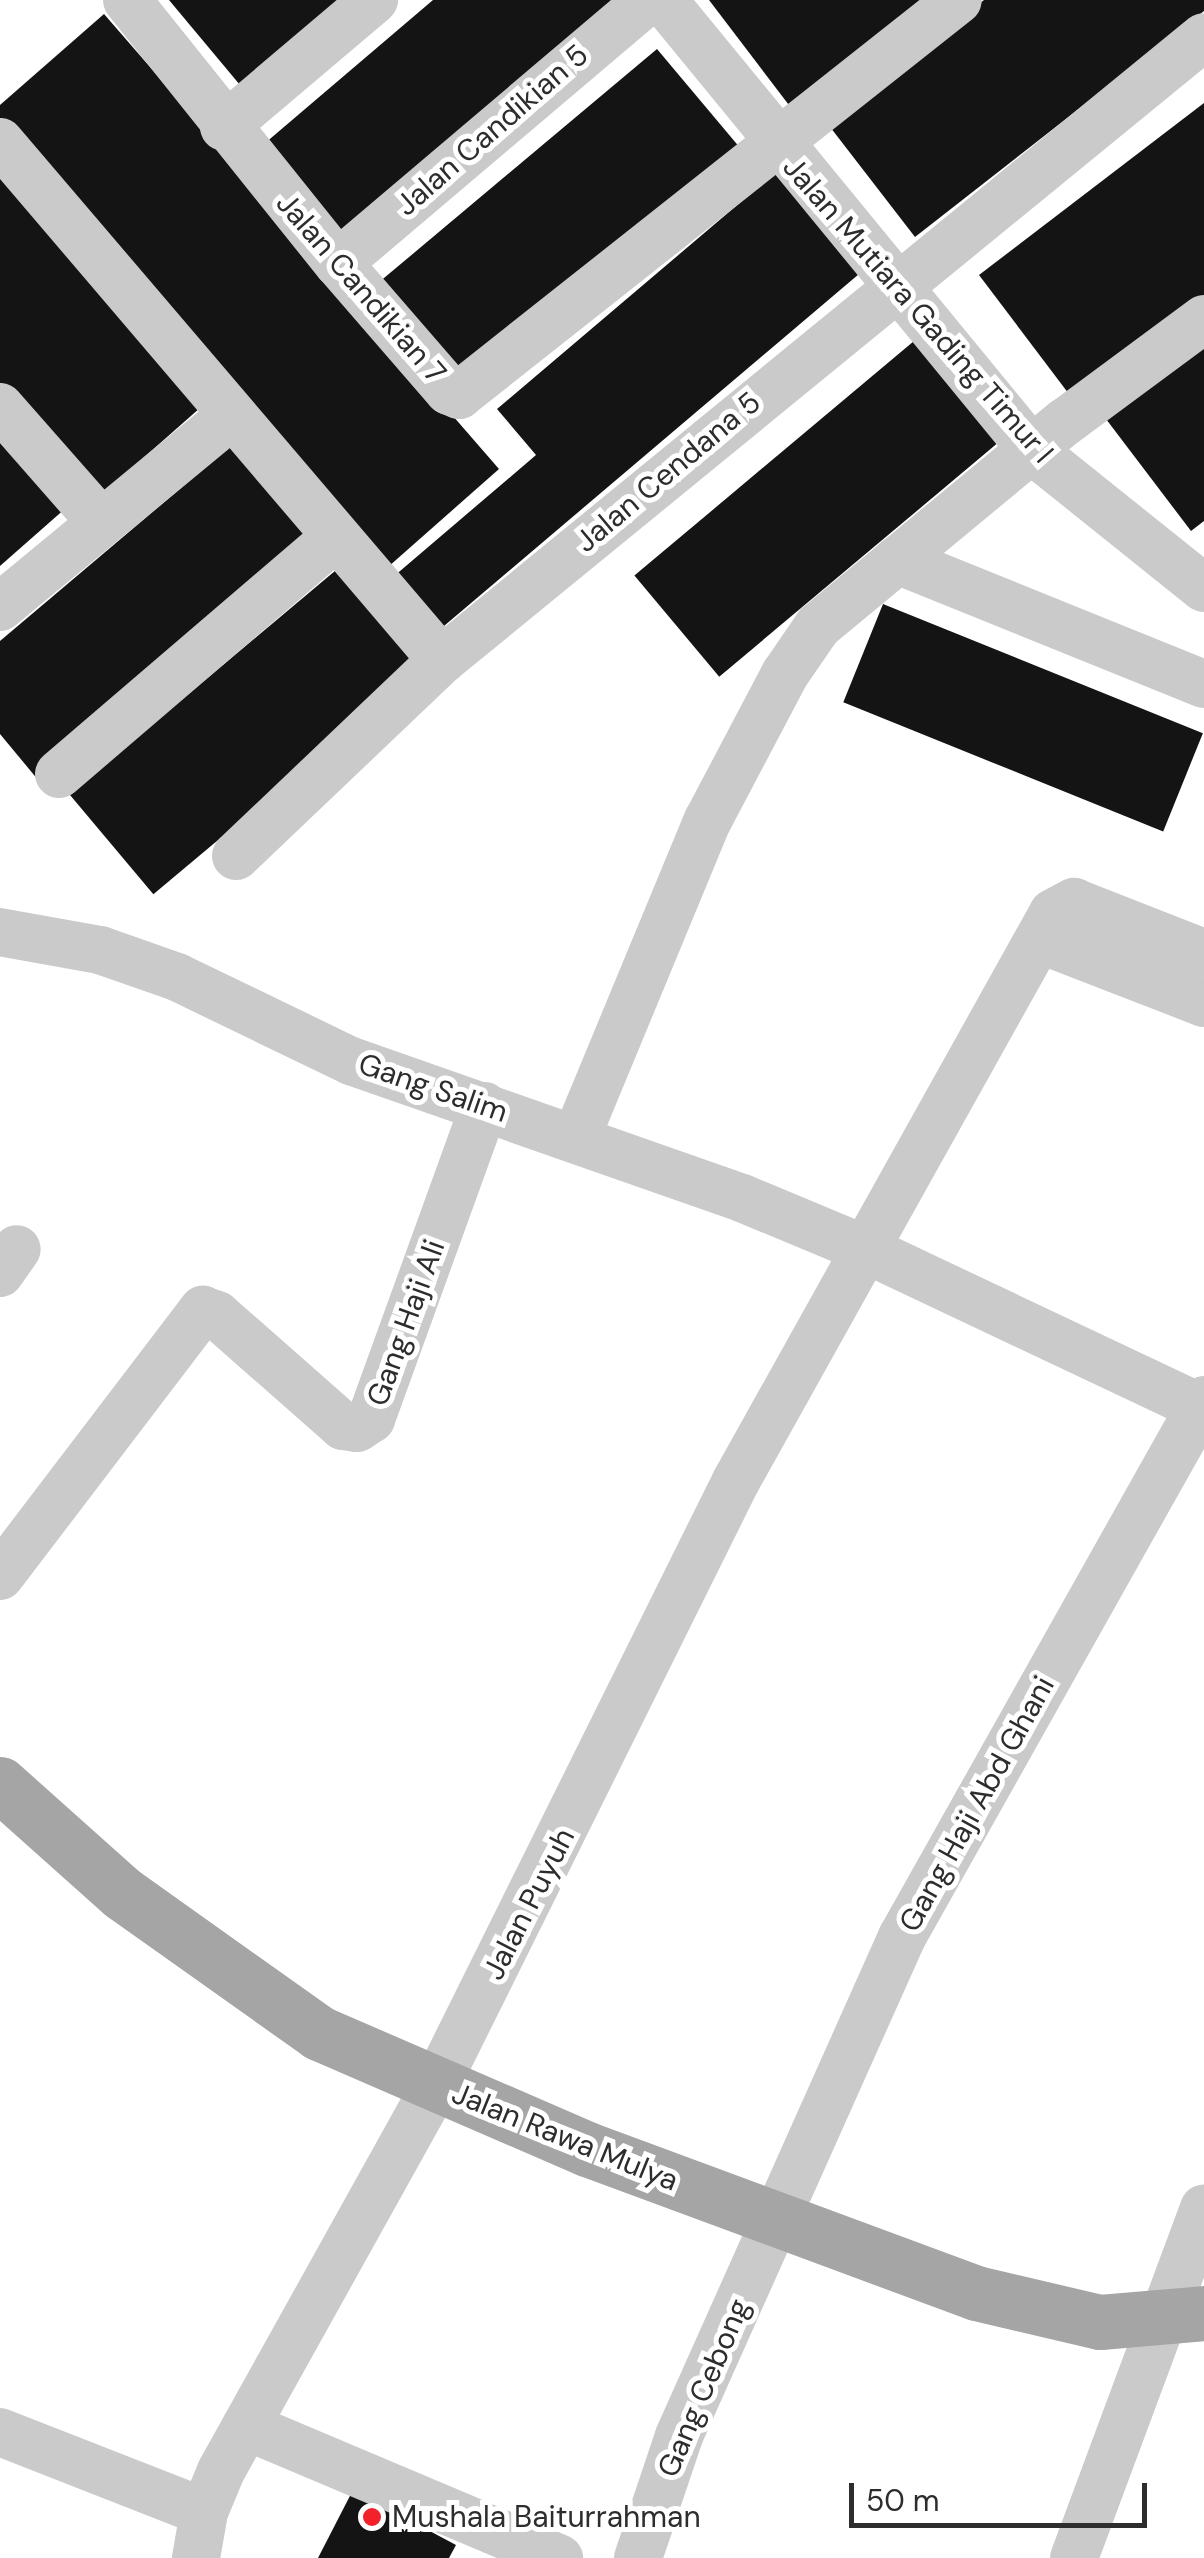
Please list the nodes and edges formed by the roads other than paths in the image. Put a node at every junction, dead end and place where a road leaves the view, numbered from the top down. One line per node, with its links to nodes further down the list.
1 (127, 0): 7 (street, Jalan Candikian 7)
2 (374, 0): 7 (street)
3 (648, 0): 10 (street, Jalan Candikian 5)
4 (663, 0): 9 (street, Jalan Mutiara Gading Timur I)
5 (958, 0): 9 (street)
6 (1204, 37): 11 (street, Jalan Cendana 5)
7 (224, 127): 10 (street, Jalan Candikian 7)
8 (0, 142): 14 (street)
9 (775, 143): 10 (street, Jalan Candikian 7); 11 (street, Jalan Mutiara Gading Timur I)
10 (338, 263)
11 (894, 284): 15 (street, Jalan Mutiara Gading Timur I); 21 (street, Jalan Cendana 5)
12 (1204, 319): 15 (street)
13 (0, 408): 16 (street)
14 (232, 415): 16 (street); 17 (street)
15 (1033, 451): 18 (street); 19 (street, Jalan Mutiara Gading Timur I)
16 (101, 522): 20 (street)
17 (334, 538): 21 (street); 23 (street)
18 (897, 560): 22 (street); 30 (street)
19 (1195, 570)
20 (0, 607)
21 (442, 660): 24 (street, Jalan Cendana 5)
22 (1204, 684)
23 (59, 774)
24 (236, 856)
25 (0, 932): 29 (street, Gang Salim)
26 (1039, 939): 27 (street, Jalan Puyuh); 28 (street); 31 (street, Jalan Puyuh)
27 (1204, 953)
28 (1204, 1004)
29 (484, 1106): 30 (street, Gang Salim); 33 (street, Gang Haji Ali)
30 (576, 1138): 31 (street, Gang Salim)
31 (867, 1250): 32 (street, Gang Salim); 35 (street, Jalan Puyuh)
32 (1201, 1404): 37 (street, Gang Haji Abd Ghani)
33 (0, 1576)
34 (0, 1784): 35 (main road, Jalan Rawa Mulya)
35 (436, 2084): 37 (main road, Jalan Rawa Mulya); 39 (street, Jalan Puyuh)
36 (1204, 2208): 38 (street)
37 (778, 2221): 38 (main road, Jalan Rawa Mulya); 45 (street, Gang Cebong)
38 (1181, 2318): 46 (street)
39 (246, 2426): 41 (street, Jalan Puyuh); 42 (street)
40 (0, 2432): 41 (street)
41 (204, 2512): 43 (street, Jalan Puyuh)
42 (486, 2543): 44 (street)
43 (196, 2558)
44 (559, 2558)
45 (638, 2558)
46 (1074, 2558)

